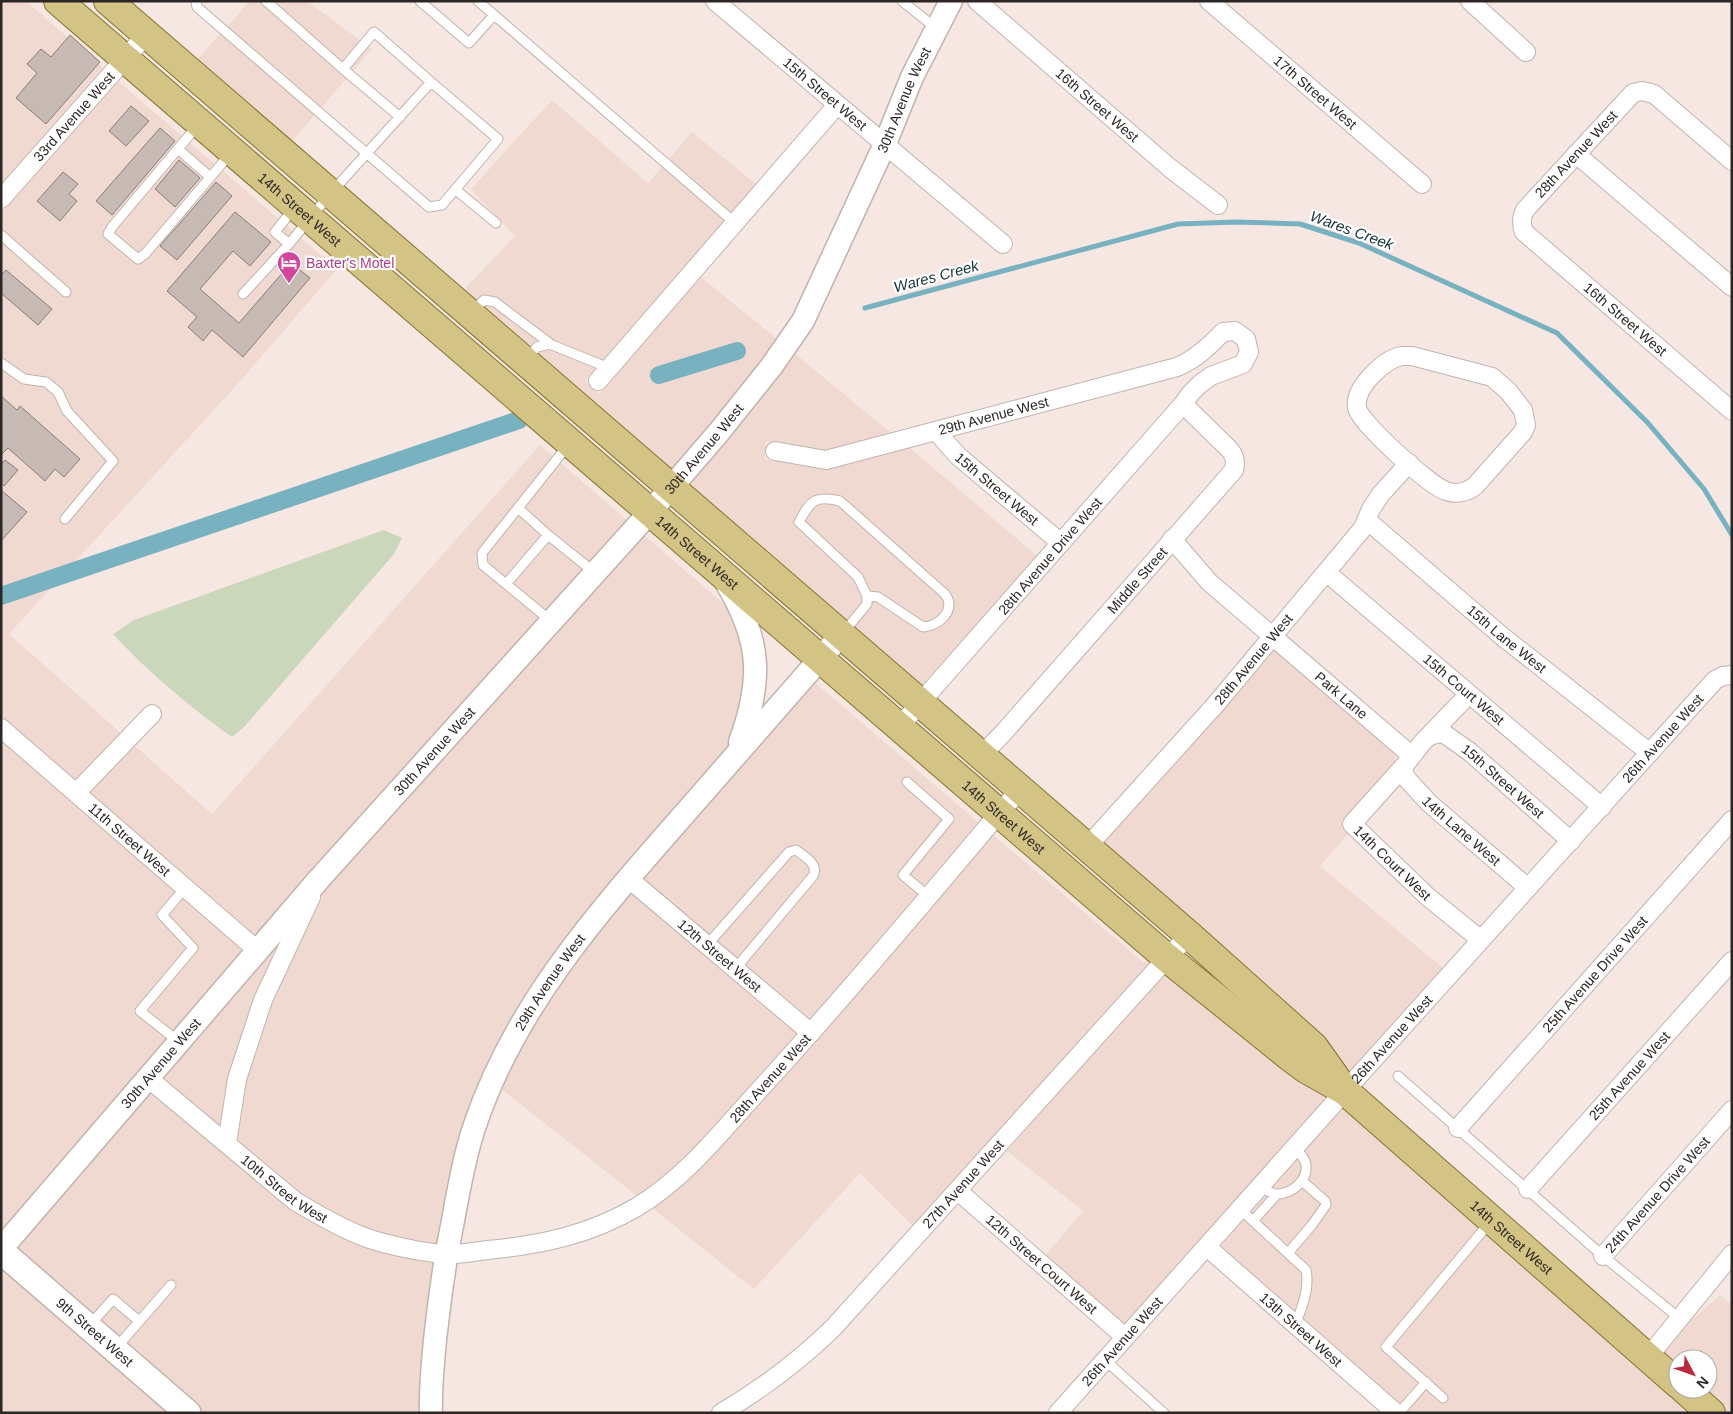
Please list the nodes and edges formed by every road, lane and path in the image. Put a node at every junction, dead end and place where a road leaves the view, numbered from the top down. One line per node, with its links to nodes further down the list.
1 (58, 1): 17 (main road, 14th Street West)
2 (108, 1): 15 (main road, 14th Street West)
3 (196, 1): 26 (lane)
4 (266, 1): 18 (lane)
5 (420, 1): 13 (lane)
6 (478, 1): 13 (lane)
7 (715, 1): 20 (street, 15th Street West)
8 (902, 1): 14 (lane)
9 (951, 1): 14 (street, 30th Avenue West)
10 (977, 1): 34 (street, 16th Street West)
11 (1209, 1): 30 (street, 17th Street West)
12 (1470, 1): 16 (street)
13 (494, 15): 37 (lane)
14 (937, 29): 23 (street, 30th Avenue West)
15 (146, 35): 17 (street, 33rd Avenue West); 32 (main road, 14th Street West)
16 (1526, 52)
17 (124, 58): 22 (main road, 14th Street West); 33 (street, 33rd Avenue West)
18 (343, 68): 19 (lane); 21 (lane)
19 (431, 82): 21 (lane); 31 (lane)
20 (837, 105): 23 (street, 15th Street West); 37 (street)
21 (400, 117): 26 (lane)
22 (200, 123): 24 (lane); 25 (main road, 14th Street West)
23 (885, 144): 41 (street, 15th Street West); 59 (street, 30th Avenue West)
24 (178, 149): 29 (lane); 29 (lane)
25 (232, 151): 29 (lane); 35 (main road, 14th Street West)
26 (367, 153): 31 (lane); 32 (lane)
27 (1576, 154): 28 (street, 28th Avenue West); 38 (street, 28th Avenue West); 42 (street)
28 (1732, 161)
29 (210, 177)
30 (1422, 184)
31 (456, 190): 36 (lane)
32 (330, 194): 35 (lane); 45 (main road, 14th Street West)
33 (1, 199)
34 (1218, 206)
35 (303, 212): 40 (lane); 40 (lane); 56 (main road, 14th Street West)
36 (496, 223)
37 (735, 223): 50 (street)
38 (1522, 226): 54 (street, 16th Street West)
39 (1, 234): 43 (lane)
40 (289, 244): 44 (lane)
41 (1004, 244)
42 (1732, 287)
43 (66, 292)
44 (243, 294)
45 (469, 314): 46 (lane); 47 (main road, 14th Street West)
46 (550, 344): 47 (lane); 50 (lane)
47 (524, 361): 59 (main road, 14th Street West)
48 (1, 363): 62 (lane)
49 (1187, 363): 52 (street); 52 (street); 55 (street, 29th Avenue West)
50 (609, 368): 51 (street)
51 (598, 381)
52 (1200, 384): 53 (street, 28th Avenue Drive West)
53 (1183, 404): 65 (street, Middle Street); 66 (street, 28th Avenue Drive West)
54 (1732, 411)
55 (936, 431): 57 (street, 29th Avenue West); 66 (street, 15th Street West)
56 (570, 443): 60 (lane); 61 (main road, 14th Street West)
57 (775, 451)
58 (1409, 463): 58 (street); 63 (street, 28th Avenue West)
59 (670, 488): 61 (street, 30th Avenue West); 73 (main road, 14th Street West)
60 (518, 508): 64 (lane); 70 (lane)
61 (650, 512): 67 (main road, 14th Street West); 69 (street, 30th Avenue West)
62 (65, 519)
63 (1368, 521): 68 (street, 28th Avenue West); 83 (street, 15th Lane West)
64 (548, 535): 69 (lane); 70 (lane)
65 (1172, 539): 74 (street, Park Lane); 85 (street, Middle Street)
66 (1061, 543): 78 (street, 28th Avenue Drive West)
67 (720, 572): 75 (main road, 14th Street West); 84 (street)
68 (1326, 572): 74 (street, 28th Avenue West); 77 (street, 15th Court West)
69 (596, 573): 72 (street, 30th Avenue West)
70 (506, 584): 72 (lane)
71 (867, 596): 71 (lane); 73 (lane)
72 (552, 621): 95 (street, 30th Avenue West)
73 (841, 635): 75 (street, 29th Avenue West); 78 (main road, 14th Street West)
74 (1271, 637): 86 (street, Park Lane); 94 (street, 28th Avenue West)
75 (820, 659): 80 (main road, 14th Street West); 84 (street, 29th Avenue West)
76 (1732, 675): 83 (street, 26th Avenue West)
77 (1469, 694): 82 (street); 90 (street, 15th Court West)
78 (920, 703): 80 (street, 28th Avenue Drive West); 85 (main road, 14th Street West)
79 (152, 714): 89 (street)
80 (899, 727): 91 (main road, 14th Street West)
81 (1, 728): 89 (street, 11th Street West)
82 (1430, 736): 86 (street); 93 (street, 15th Street West)
83 (1650, 753): 90 (street, 26th Avenue West)
84 (735, 755): 96 (street, 29th Avenue West)
85 (981, 756): 88 (main road, 14th Street West)
86 (1408, 761): 98 (street, 14th Lane West); 101 (street, 14th Court West)
87 (907, 782): 99 (lane)
88 (1020, 790): 91 (street, 28th Avenue West); 94 (main road, 14th Street West)
89 (76, 793): 97 (street, 11th Street West)
90 (1602, 807): 93 (street, 26th Avenue West)
91 (999, 813): 99 (street, 28th Avenue West); 104 (main road, 14th Street West)
92 (1732, 820): 113 (street, 25th Avenue Drive West)
93 (1571, 841): 98 (street, 26th Avenue West)
94 (1086, 847): 100 (main road, 14th Street West)
95 (320, 878): 103 (street, 30th Avenue West); 114 (street, 30th Avenue West)
96 (628, 878): 102 (street, 12th Street West); 127 (street, 29th Avenue West)
97 (185, 888): 103 (street, 11th Street West); 108 (lane)
98 (1528, 888): 101 (street, 26th Avenue West)
99 (928, 896): 107 (street, 28th Avenue West)
100 (1189, 935): 104 (street, 27th Avenue West); 111 (main road, 14th Street West)
101 (1480, 940): 111 (street, 26th Avenue West)
102 (707, 945): 106 (street, 12th Street West); 106 (lane)
103 (258, 951): 108 (street, 30th Avenue West)
104 (1167, 958): 111 (main road, 14th Street West); 118 (street, 27th Avenue West)
105 (1732, 961): 119 (street, 25th Avenue West)
106 (735, 969): 107 (street, 12th Street West)
107 (811, 1033): 127 (street, 28th Avenue West)
108 (179, 1042): 110 (street, 30th Avenue West)
109 (1398, 1076): 113 (lane)
110 (148, 1078): 114 (street, 10th Street West); 125 (street, 30th Avenue West)
111 (1345, 1091): 115 (street, 26th Avenue West); 122 (main road, 14th Street West)
112 (1732, 1110): 129 (street, 24th Avenue Drive West)
113 (1458, 1128): 119 (lane)
114 (227, 1143): 127 (street, 10th Street West)
115 (1294, 1148): 116 (lane); 117 (street, 26th Avenue West)
116 (1302, 1180): 120 (lane); 126 (lane)
117 (1259, 1188): 120 (lane); 121 (street, 26th Avenue West)
118 (958, 1190): 135 (street, 12th Street Court West); 146 (street, 27th Avenue West)
119 (1528, 1190): 129 (lane)
120 (1277, 1194): 123 (lane)
121 (1240, 1209): 123 (lane); 124 (street, 26th Avenue West)
122 (1492, 1219): 137 (main road, 14th Street West); 140 (lane)
123 (1254, 1221): 126 (lane)
124 (1207, 1247): 133 (street, 13th Street West); 135 (street, 26th Avenue West)
125 (1, 1250): 134 (main road, 9th Street West)
126 (1288, 1252): 133 (lane)
127 (446, 1254): 145 (street, 29th Avenue West)
128 (1732, 1254): 131 (street)
129 (1603, 1256): 131 (lane)
130 (172, 1286): 132 (lane)
131 (1679, 1318): 137 (street)
132 (139, 1321): 134 (lane); 136 (lane)
133 (1295, 1324): 149 (street, 13th Street West)
134 (89, 1327): 136 (main road, 9th Street West)
135 (1125, 1338): 138 (street, 26th Avenue West)
136 (114, 1350): 144 (main road, 9th Street West)
137 (1648, 1357): 139 (main road, 14th Street West)
138 (1105, 1360): 147 (street, 26th Avenue West); 148 (lane)
139 (1668, 1375)
140 (1426, 1382): 141 (lane); 150 (lane)
141 (1443, 1398)
142 (1695, 1399): 143 (main road)
143 (1710, 1412)
144 (188, 1413)
145 (431, 1413)
146 (721, 1413)
147 (1058, 1413)
148 (1164, 1413)
149 (1396, 1413)
150 (1400, 1413)

